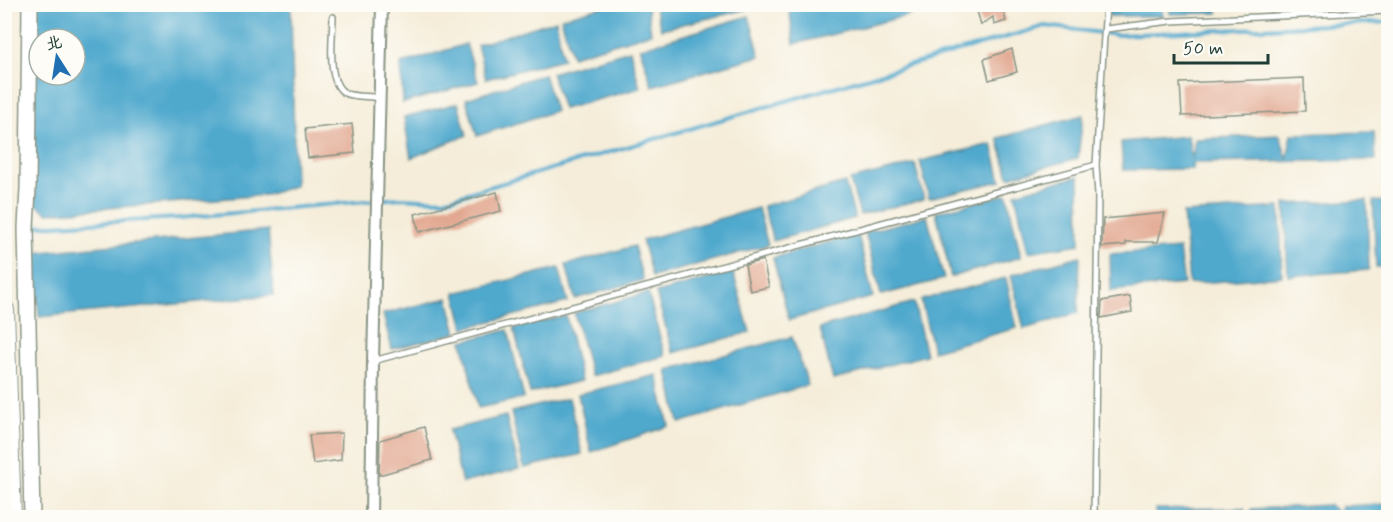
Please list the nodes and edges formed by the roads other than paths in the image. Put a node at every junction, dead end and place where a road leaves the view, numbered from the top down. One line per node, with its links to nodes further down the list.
1 (30, 4): 12 (street)
2 (382, 4): 7 (street)
3 (1106, 4): 6 (lane)
4 (1389, 11): 6 (lane)
5 (333, 17): 7 (lane)
6 (1106, 29): 8 (lane)
7 (380, 98): 10 (street)
8 (1096, 165): 10 (lane); 14 (lane)
9 (4, 310): 11 (highway)
10 (373, 361): 13 (street)
11 (11, 518)
12 (32, 518)
13 (371, 518)
14 (1094, 518)

